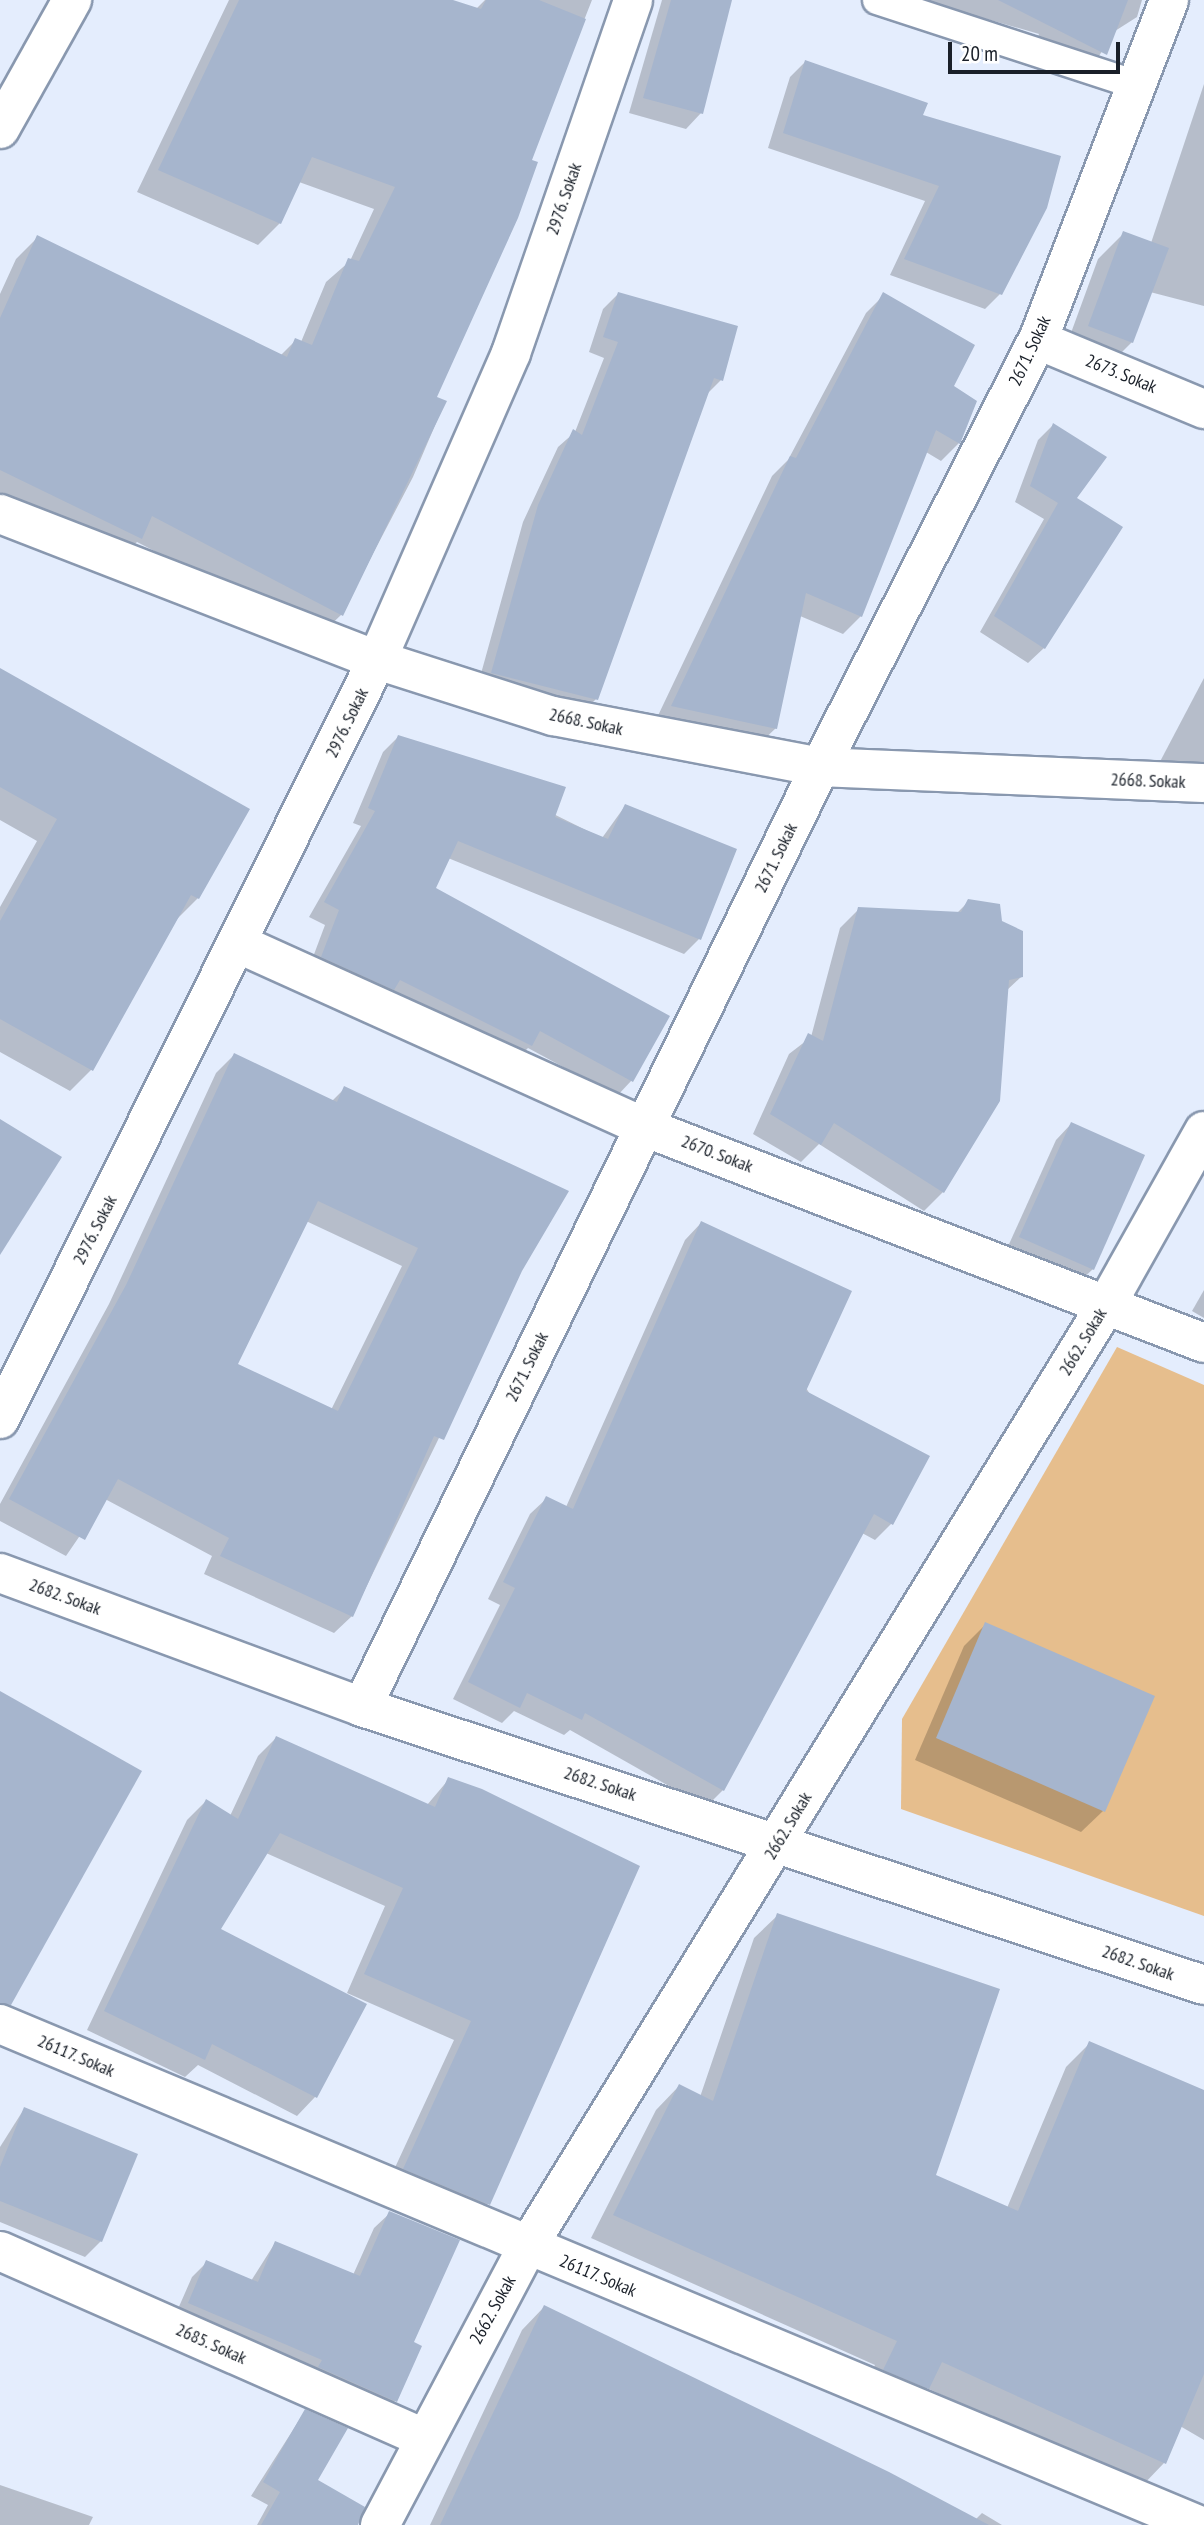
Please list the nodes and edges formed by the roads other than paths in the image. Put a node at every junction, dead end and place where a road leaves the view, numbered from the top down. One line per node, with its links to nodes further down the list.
1 (72, 0): 6 (street)
2 (633, 0): 10 (street, 2976. Sokak)
3 (877, 0): 5 (lane)
4 (1169, 0): 5 (street, 2671. Sokak)
5 (1137, 85): 7 (street, 2671. Sokak)
6 (0, 129)
7 (1038, 340): 8 (street, 2673. Sokak); 11 (street, 2671. Sokak)
8 (1204, 409)
9 (0, 514): 10 (street, 2668. Sokak)
10 (377, 660): 11 (street, 2668. Sokak); 13 (street, 2976. Sokak)
11 (820, 767): 12 (street, 2668. Sokak); 14 (street, 2671. Sokak)
12 (1204, 783)
13 (239, 944): 14 (street, 2670. Sokak); 18 (street, 2976. Sokak)
14 (644, 1127): 16 (street, 2670. Sokak); 20 (street, 2671. Sokak)
15 (1204, 1131): 16 (street, 2662. Sokak)
16 (1108, 1302): 17 (street, 2670. Sokak); 21 (street, 2662. Sokak)
17 (1204, 1343)
18 (0, 1419)
19 (0, 1573): 20 (street, 2682. Sokak)
20 (362, 1707): 21 (street, 2682. Sokak)
21 (779, 1841): 22 (street, 2682. Sokak); 24 (street, 2662. Sokak)
22 (1204, 1985)
23 (0, 2024): 24 (street, 26117. Sokak)
24 (528, 2246): 26 (street, 2662. Sokak); 28 (street, 26117. Sokak)
25 (0, 2251): 26 (street, 2685. Sokak)
26 (422, 2437): 27 (street, 2662. Sokak)
27 (380, 2525)
28 (1198, 2525)

